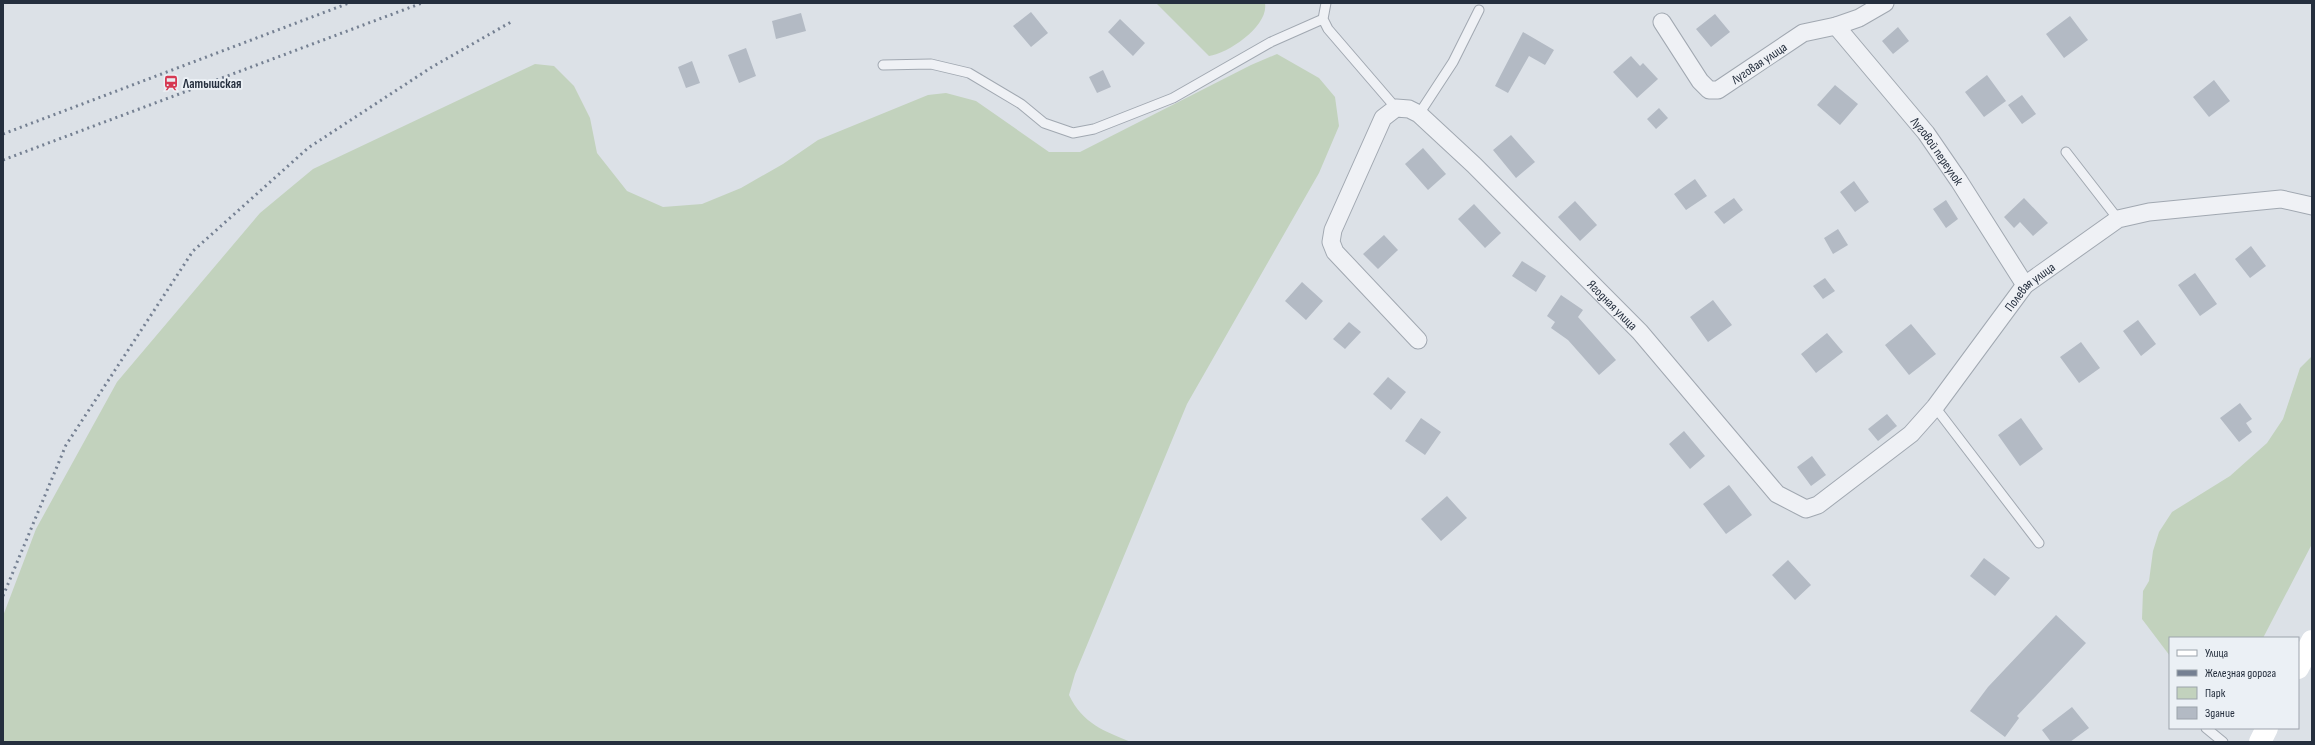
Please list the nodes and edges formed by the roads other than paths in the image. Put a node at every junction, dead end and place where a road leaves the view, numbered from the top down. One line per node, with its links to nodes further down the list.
1 (1326, 3): 4 (lane)
2 (1884, 3): 6 (street, Луговая улица)
3 (1479, 10): 9 (lane)
4 (1323, 18): 7 (lane); 8 (lane)
5 (1662, 22): 6 (street, Луговая улица)
6 (1836, 26): 13 (street, Луговой переулок)
7 (883, 65)
8 (1396, 108): 9 (street, Ягодная улица); 14 (street)
9 (1419, 114): 16 (street, Ягодная улица)
10 (2066, 152): 12 (lane)
11 (2312, 206): 12 (street, Полевая улица)
12 (2118, 219): 13 (street, Полевая улица)
13 (2025, 285): 15 (street, Полевая улица)
14 (1418, 340)
15 (1935, 407): 16 (street, Полевая улица); 17 (lane)
16 (1818, 505)
17 (2039, 543)
18 (2312, 641): 19 (main road)
19 (2299, 666)
20 (2207, 729): 22 (lane)
21 (2266, 729): 23 (main road)
22 (2224, 742)
23 (2260, 742)

